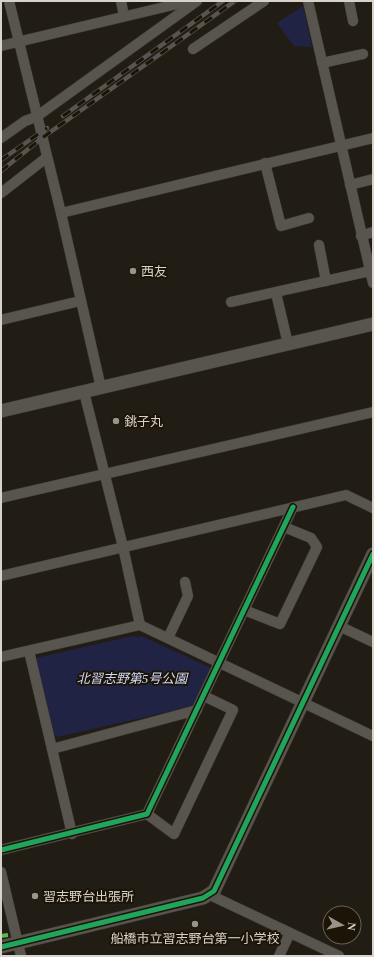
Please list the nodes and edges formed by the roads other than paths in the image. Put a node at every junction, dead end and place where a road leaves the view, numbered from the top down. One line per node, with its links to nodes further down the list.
1 (9, 1): 10 (street)
2 (121, 1): 8 (street)
3 (190, 1): 8 (street)
4 (197, 1): 15 (street)
5 (264, 1): 12 (street)
6 (308, 1): 14 (street)
7 (349, 1): 9 (street)
8 (124, 16): 10 (street)
9 (353, 21)
10 (19, 42): 11 (street); 15 (street)
11 (1, 46)
12 (193, 49)
13 (363, 54): 14 (street)
14 (322, 63): 18 (street)
15 (36, 117): 16 (street); 19 (street)
16 (1, 138)
17 (373, 138): 18 (street)
18 (341, 146): 20 (street); 22 (street)
19 (46, 158): 23 (street); 24 (street)
20 (265, 163): 24 (street); 25 (street)
21 (373, 179): 22 (street)
22 (350, 185): 27 (street)
23 (1, 193)
24 (61, 213): 33 (street)
25 (309, 218)
26 (373, 232): 27 (street)
27 (361, 236): 29 (street)
28 (319, 245): 30 (street)
29 (370, 271): 30 (street); 31 (street)
30 (326, 281): 32 (street)
31 (373, 284)
32 (276, 292): 34 (street); 37 (street)
33 (80, 301): 35 (street); 38 (street)
34 (231, 302)
35 (2, 318)
36 (373, 324): 37 (street)
37 (288, 344): 38 (street)
38 (101, 388): 39 (street)
39 (84, 392): 40 (street); 42 (street)
40 (1, 411)
41 (373, 412): 42 (street)
42 (105, 475): 43 (street); 47 (street)
43 (1, 498)
44 (293, 507): 45 (street); 46 (street); 47 (street)
45 (373, 508)
46 (284, 527): 51 (street); 51 (street)
47 (123, 547): 49 (street); 52 (street)
48 (373, 554): 53 (street)
49 (1, 576)
50 (185, 582): 54 (street)
51 (244, 610): 58 (street)
52 (140, 625): 54 (street); 56 (street)
53 (339, 626): 55 (street); 60 (street)
54 (168, 638): 58 (street)
55 (373, 642)
56 (29, 651): 57 (street); 63 (street)
57 (1, 657)
58 (219, 663): 59 (street); 60 (street)
59 (204, 696): 61 (street); 64 (street)
60 (303, 702): 62 (street); 68 (street)
61 (197, 710): 63 (street); 64 (street)
62 (373, 736)
63 (52, 749): 65 (street)
64 (147, 814): 65 (street)
65 (72, 834): 66 (street)
66 (1, 850)
67 (1, 872): 70 (street)
68 (210, 895): 69 (street); 70 (street)
69 (290, 933): 73 (street); 74 (street)
70 (18, 943): 71 (street); 72 (street)
71 (1, 947)
72 (21, 956)
73 (279, 956)
74 (339, 956)

